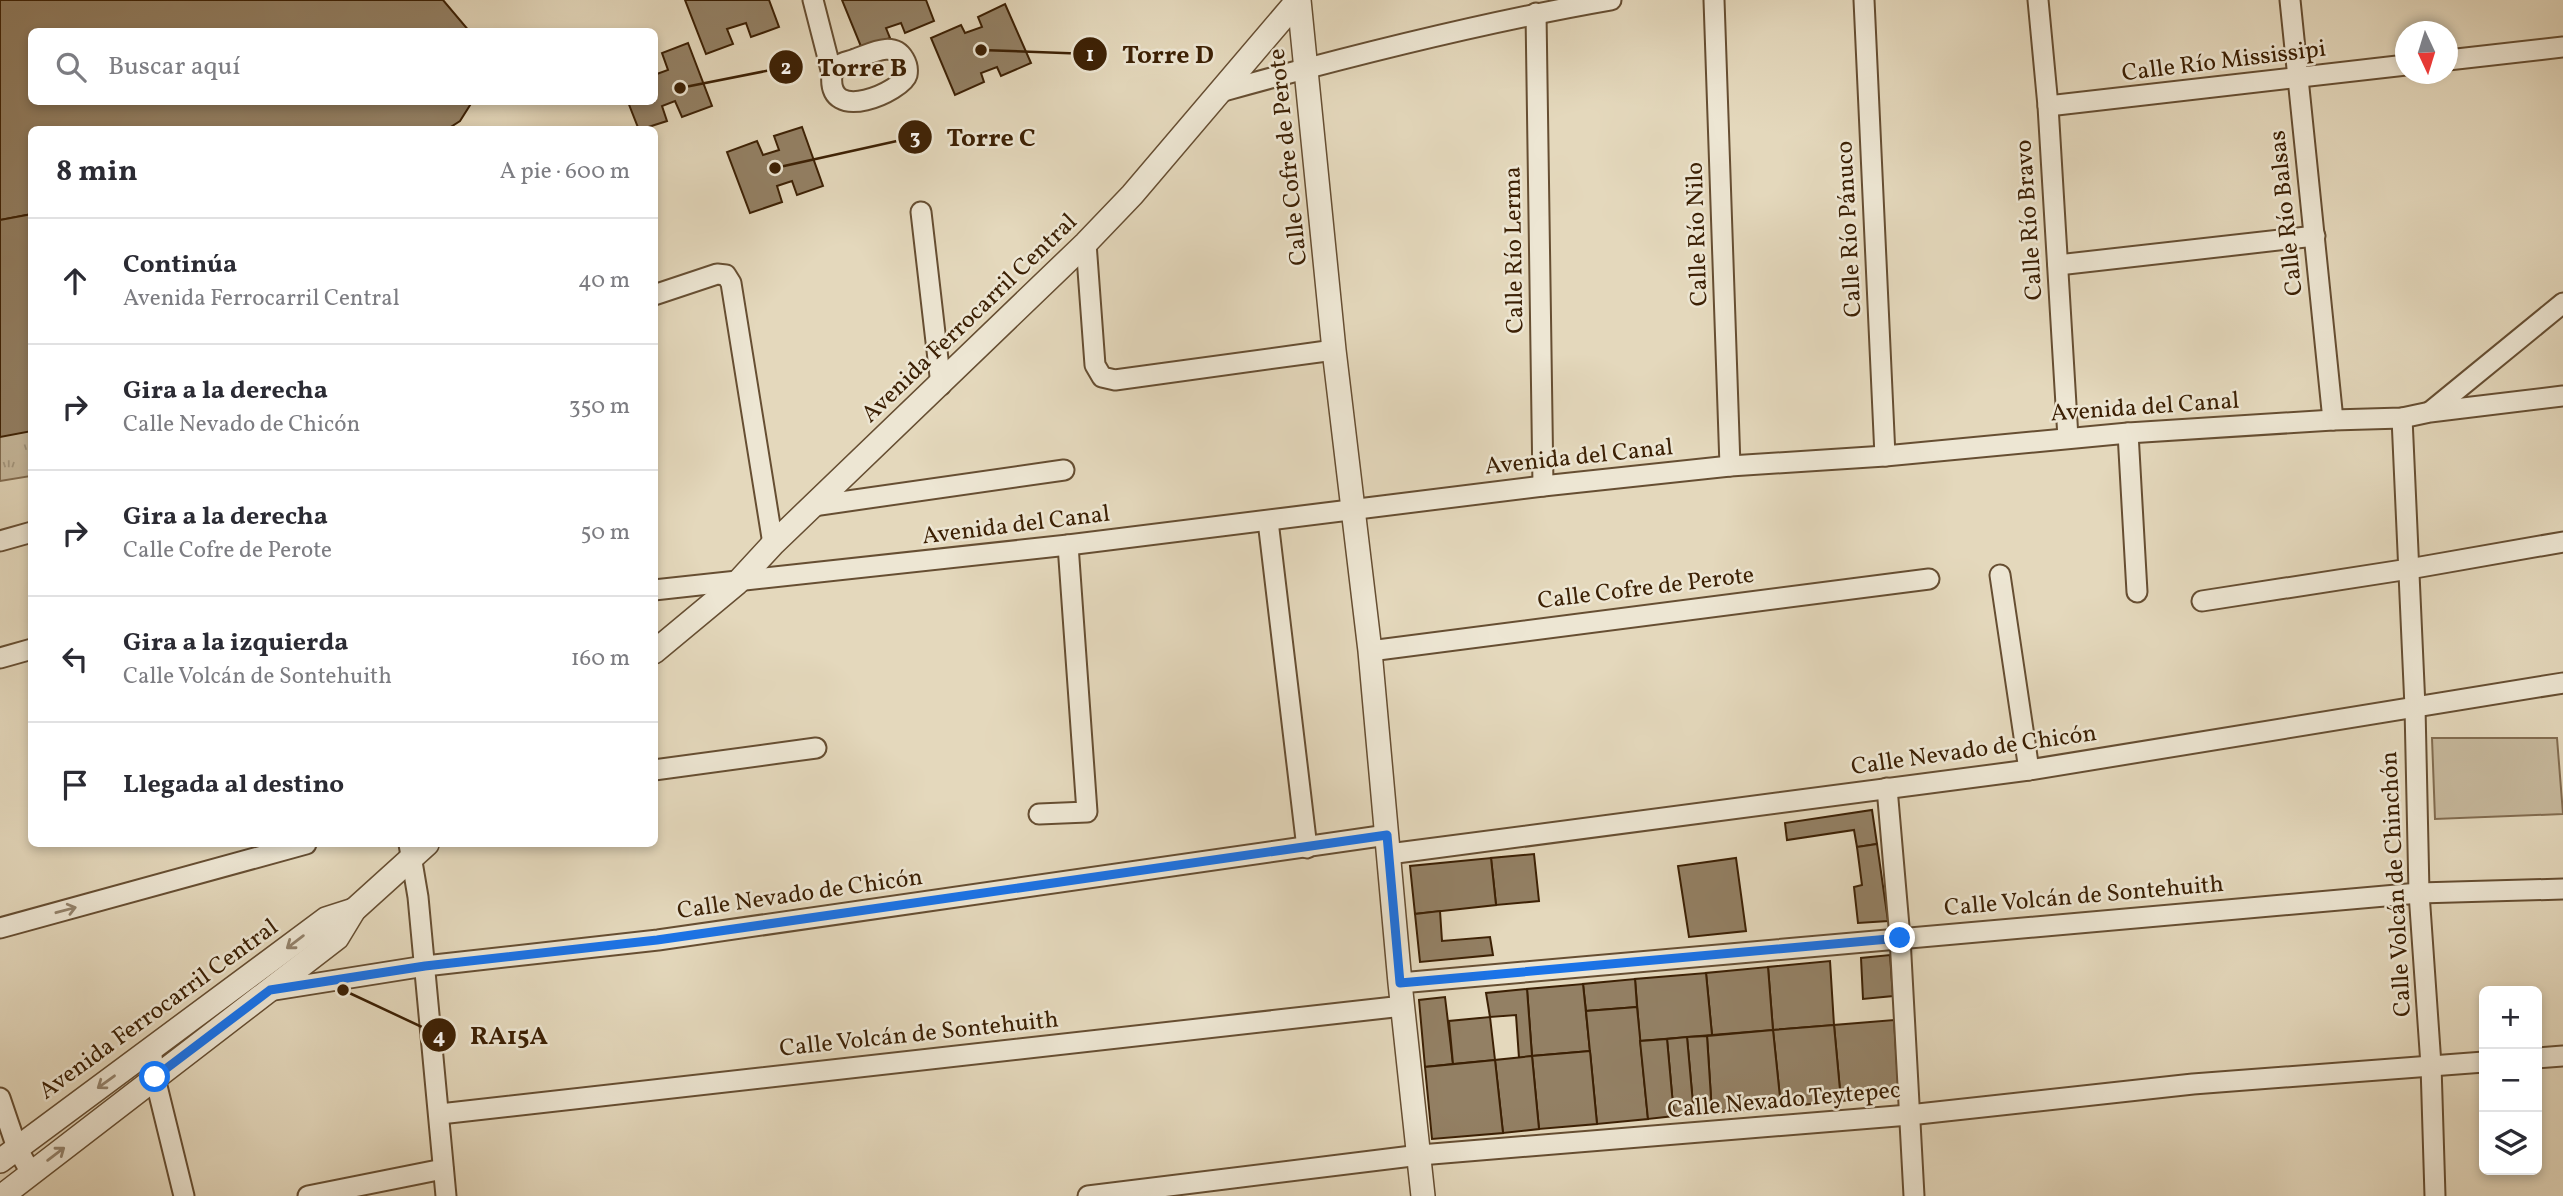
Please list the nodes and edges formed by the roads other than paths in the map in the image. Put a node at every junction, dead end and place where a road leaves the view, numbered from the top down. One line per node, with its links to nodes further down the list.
1 (813, 0): 2 (street)
2 (823, 0)
3 (1298, 0): 13 (street, Calle Cofre de Perote); 15 (street, Avenida Ferrocarril Central)
4 (1611, 0): 9 (street)
5 (1714, 0): 32 (street, Calle Río Nilo)
6 (1864, 0): 31 (street, Calle Río Pánuco)
7 (2038, 0): 16 (street, Calle Río Bravo)
8 (2290, 0): 14 (street, Calle Río Balsas)
9 (1536, 13): 13 (street); 34 (street, Calle Río Lerma)
10 (2563, 47): 11 (street)
11 (2458, 59)
12 (2395, 66): 14 (street, Calle Río Mississipi)
13 (1307, 68): 15 (street); 23 (street, Calle Cofre de Perote)
14 (2297, 78): 16 (street, Calle Río Mississipi); 18 (street, Calle Río Balsas)
15 (1220, 92): 19 (street, Avenida Ferrocarril Central)
16 (2048, 106): 20 (street, Calle Río Bravo)
17 (921, 212): 24 (street)
18 (2315, 236): 20 (street); 28 (street, Calle Río Balsas)
19 (1086, 243): 23 (street); 24 (street, Avenida Ferrocarril Central)
20 (2058, 265): 30 (street, Calle Río Bravo)
21 (658, 294): 41 (street)
22 (2563, 303): 26 (street, Avenida del Canal)
23 (1334, 350): 36 (street, Calle Cofre de Perote)
24 (940, 386): 35 (street, Avenida Ferrocarril Central)
25 (2563, 396): 26 (street, Avenida del Canal)
26 (2430, 412): 27 (street, Avenida del Canal)
27 (2402, 418): 28 (street, Avenida del Canal); 43 (street, Calle Volcán de Chinchón)
28 (2333, 420): 29 (street, Avenida del Canal)
29 (2128, 433): 30 (street, Avenida del Canal); 48 (street)
30 (2068, 438): 31 (street, Avenida del Canal)
31 (1885, 456): 32 (street, Avenida del Canal)
32 (1730, 466): 34 (street, Avenida del Canal)
33 (1063, 470): 35 (street)
34 (1543, 486): 36 (street, Avenida del Canal)
35 (813, 506): 41 (street, Avenida Ferrocarril Central)
36 (1352, 510): 37 (street, Avenida del Canal); 52 (street, Calle Cofre de Perote)
37 (1268, 521): 42 (street, Avenida del Canal); 64 (street)
38 (28, 533): 39 (street)
39 (0, 541)
40 (2563, 542): 43 (street)
41 (773, 544): 46 (street, Avenida Ferrocarril Central)
42 (1068, 545): 46 (street, Avenida del Canal); 60 (street)
43 (2409, 569): 49 (street); 55 (street, Calle Volcán de Chinchón)
44 (2000, 575): 58 (street)
45 (1929, 579): 52 (street, Calle Cofre de Perote)
46 (737, 583): 47 (street, Avenida del Canal); 50 (street, Avenida Ferrocarril Central)
47 (658, 590)
48 (2137, 592)
49 (2202, 601)
50 (658, 649)
51 (28, 650): 53 (street)
52 (1370, 650): 61 (street, Calle Cofre de Perote)
53 (0, 658)
54 (2563, 683): 55 (street, Calle Nevado de Chicón)
55 (2415, 707): 58 (street, Calle Nevado de Chicón); 66 (street, Calle Volcán de Chinchón)
56 (816, 748): 57 (street)
57 (658, 769)
58 (2029, 770): 59 (street, Calle Nevado de Chicón)
59 (1886, 788): 61 (street, Calle Nevado de Chicón); 69 (street)
60 (1039, 814)
61 (1388, 845): 64 (street, Calle Nevado de Chicón); 72 (street, Calle Cofre de Perote)
62 (277, 848): 68 (street, one-way to 62)
63 (416, 848): 67 (street, Avenida Ferrocarril Central); 70 (street)
64 (1307, 848): 70 (street, Calle Nevado de Chicón)
65 (2563, 889): 66 (street, Calle Volcán de Sontehuith)
66 (2419, 894): 69 (street, Calle Volcán de Sontehuith); 78 (street, Calle Volcán de Chinchón)
67 (354, 910): 71 (street, Avenida Ferrocarril Central); 73 (street, Avenida Ferrocarril Central, one-way to 73)
68 (0, 928)
69 (1900, 938): 72 (street, Calle Volcán de Sontehuith); 82 (street)
70 (425, 966): 71 (street, Calle Nevado de Chicón); 81 (street)
71 (270, 990): 73 (street, Calle Nevado de Chicón); 79 (street, Avenida Ferrocarril Central)
72 (1401, 995): 81 (street, Calle Volcán de Sontehuith); 84 (street, Calle Cofre de Perote)
73 (220, 998): 74 (street, Avenida Ferrocarril Central)
74 (151, 1049): 79 (street); 83 (street, Avenida Ferrocarril Central, one-way to 83)
75 (2563, 1056): 76 (street)
76 (2542, 1058)
77 (2479, 1062): 78 (street, Calle Nevado Teytepec)
78 (2431, 1065): 82 (street, Calle Nevado Teytepec); 94 (street, Calle Volcán de Chinchón)
79 (155, 1077): 86 (street, Avenida Ferrocarril Central, one-way to 79); 88 (street)
80 (0, 1098): 83 (street)
81 (440, 1114): 85 (street)
82 (1909, 1115): 84 (street, Calle Nevado Teytepec); 93 (street)
83 (8, 1155): 86 (street)
84 (1420, 1155): 91 (street, Calle Nevado Teytepec); 92 (street, Calle Cofre de Perote)
85 (443, 1169): 89 (street); 90 (street)
86 (31, 1172): 87 (street, Avenida Ferrocarril Central)
87 (2, 1196)
88 (184, 1196)
89 (308, 1196)
90 (446, 1196)
91 (1088, 1196)
92 (1423, 1196)
93 (1914, 1196)
94 (2435, 1196)

